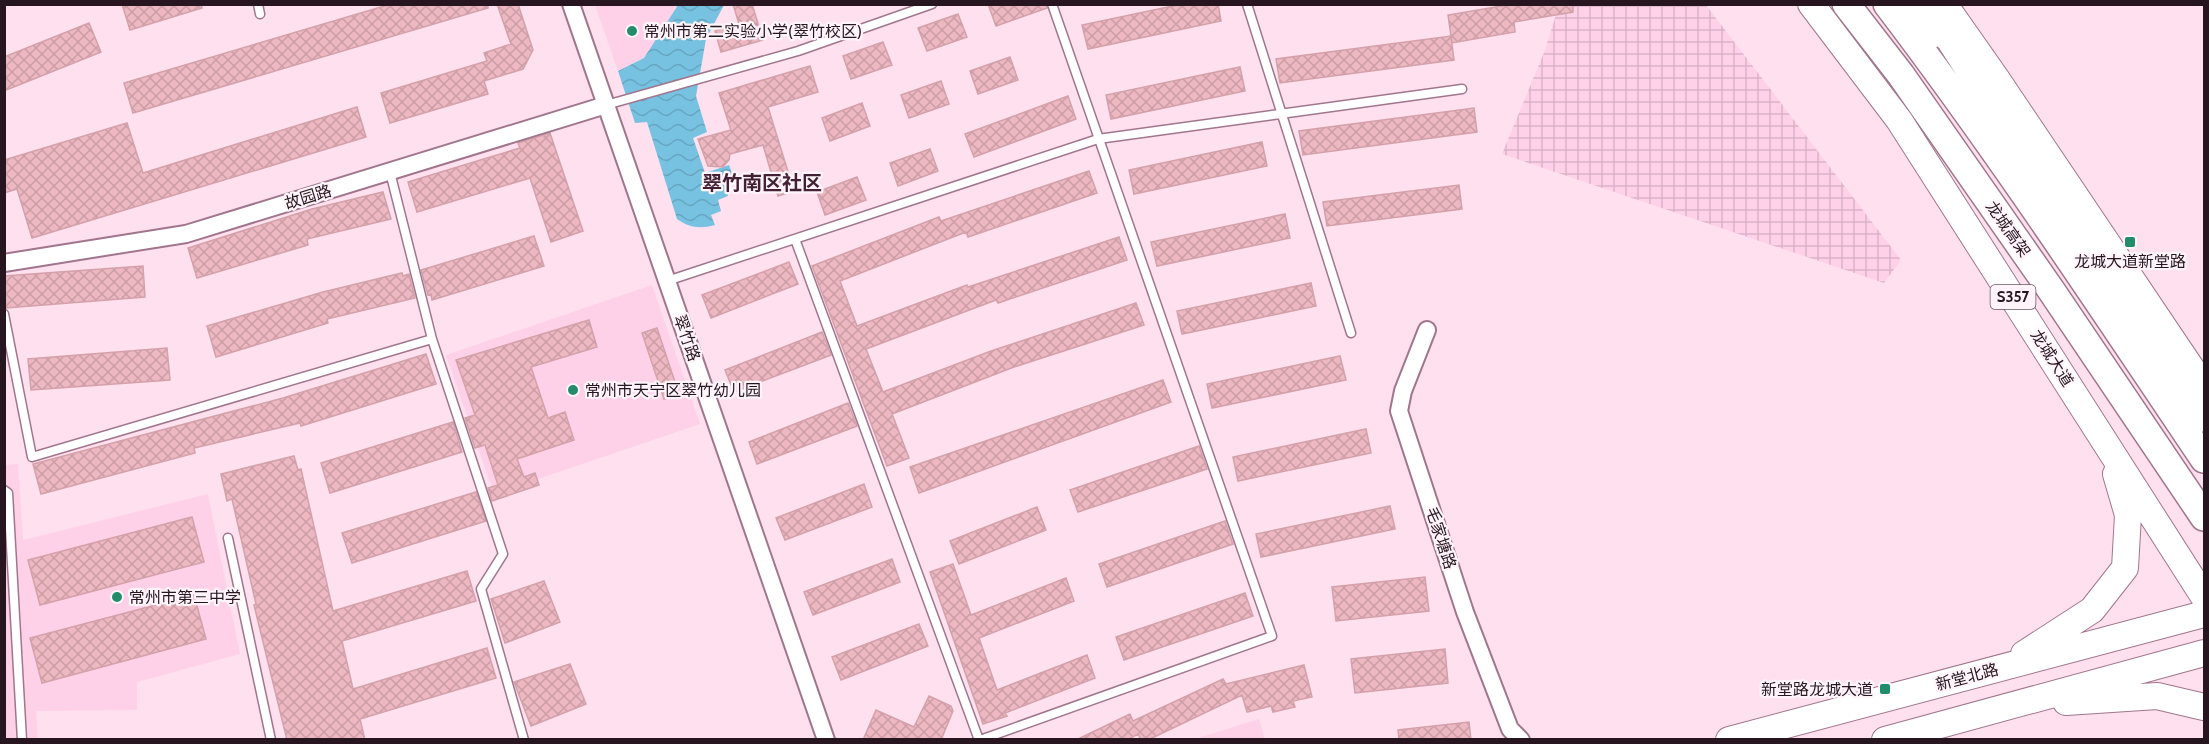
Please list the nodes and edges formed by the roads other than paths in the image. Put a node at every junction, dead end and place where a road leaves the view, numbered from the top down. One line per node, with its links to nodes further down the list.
1 (258, 4): 12 (lane)
2 (571, 4): 14 (street, 翠竹路)
3 (932, 4): 14 (lane)
4 (1052, 4): 16 (lane)
5 (1247, 4): 15 (lane)
6 (1811, 4): 27 (main road, 龙城大道 / S357)
7 (1846, 4): 30 (highway, 龙城高架)
8 (1887, 4): 28 (highway, 龙城高架)
9 (1905, 4): 26 (main road)
10 (1921, 4): 26 (highway)
11 (1944, 4): 25 (main road)
12 (260, 14)
13 (1462, 89): 15 (lane)
14 (606, 105): 17 (street, 故园路); 20 (street, 翠竹路)
15 (1281, 113): 16 (lane); 23 (lane)
16 (1098, 139): 18 (lane); 42 (lane)
17 (390, 171): 19 (street, 故园路); 24 (lane)
18 (795, 239): 20 (lane); 42 (lane)
19 (4, 263)
20 (667, 281): 41 (street, 翠竹路)
21 (4, 314): 24 (lane)
22 (1427, 330): 43 (street, 毛家塘路)
23 (1351, 333)
24 (432, 339): 40 (lane)
25 (2205, 387)
26 (2204, 418)
27 (2109, 447): 32 (main road, 龙城大道 / S357); 35 (main road)
28 (2205, 459)
29 (4, 490): 38 (lane)
30 (2205, 517)
31 (228, 538): 39 (lane)
32 (2205, 597)
33 (2205, 614): 35 (main road, 新堂北路)
34 (2205, 653): 36 (main road)
35 (2003, 667): 44 (main road, 新堂北路)
36 (2012, 705): 37 (main road); 45 (main road)
37 (2205, 707)
38 (22, 740)
39 (271, 740)
40 (524, 740)
41 (826, 740)
42 (979, 740)
43 (1521, 740)
44 (1729, 740)
45 (1885, 740)

